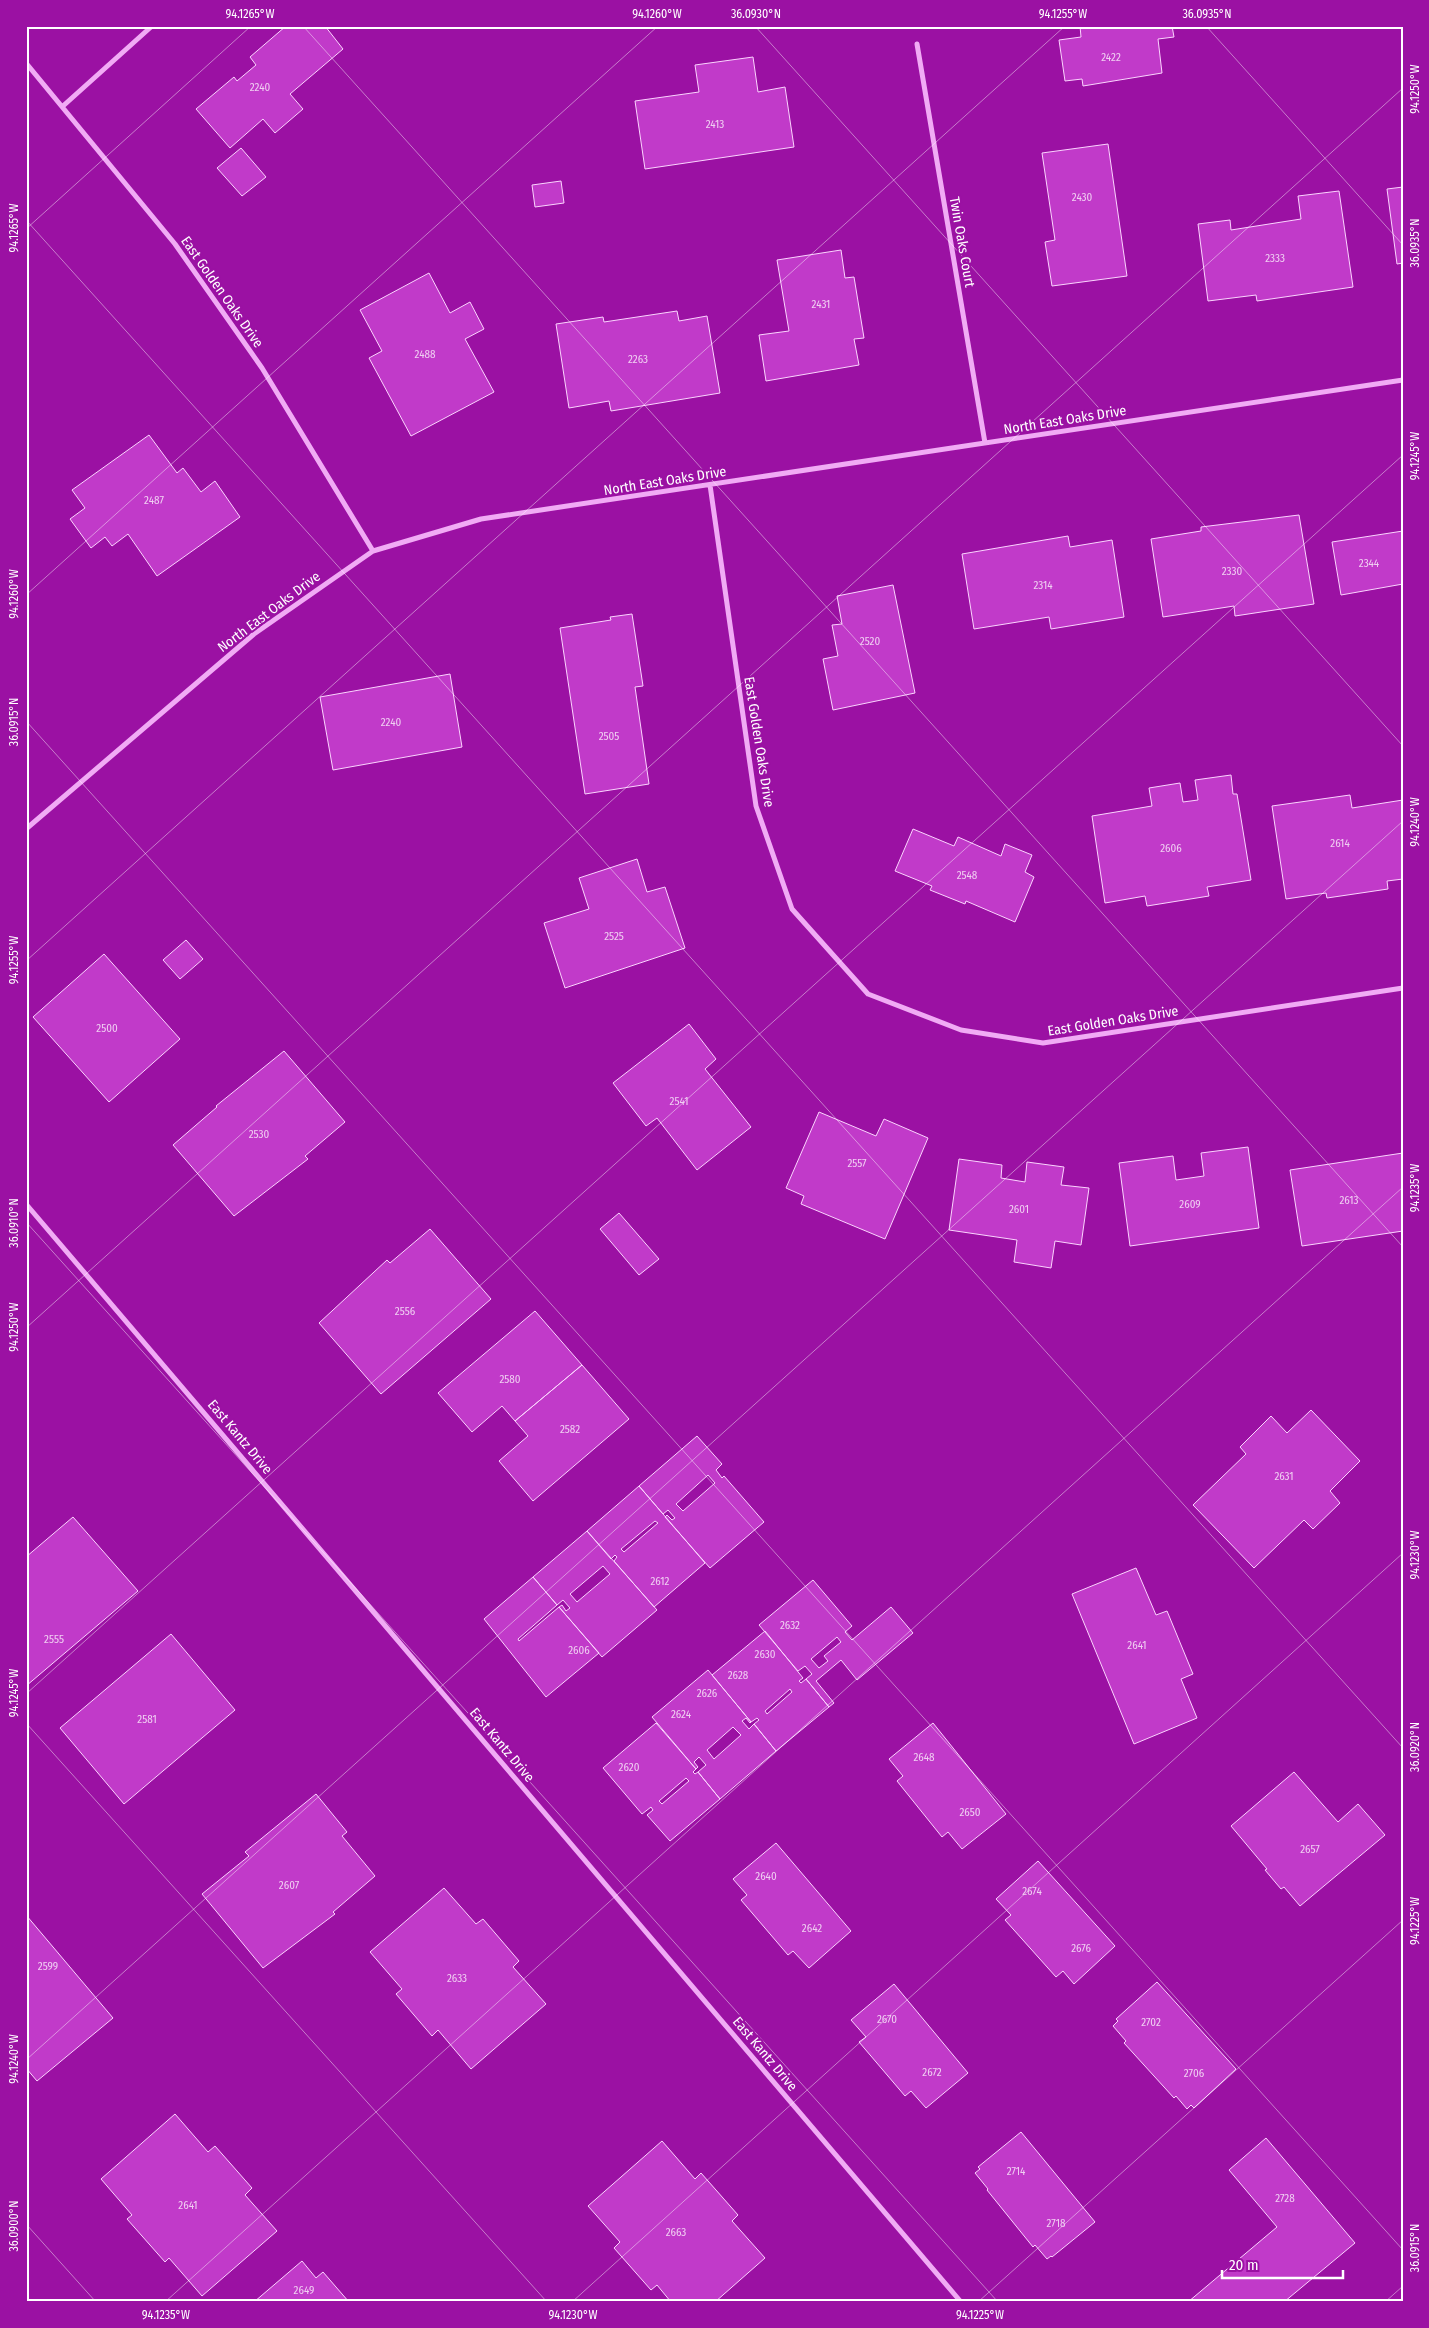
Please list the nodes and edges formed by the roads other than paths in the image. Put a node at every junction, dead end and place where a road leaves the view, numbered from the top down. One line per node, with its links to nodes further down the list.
1 (152, 26): 4 (street)
2 (917, 44): 6 (street, Twin Oaks Court)
3 (26, 63): 4 (street, East Golden Oaks Drive)
4 (63, 106): 8 (street, East Golden Oaks Drive)
5 (1403, 380): 6 (street, North East Oaks Drive)
6 (985, 443): 7 (street, North East Oaks Drive)
7 (710, 485): 8 (street, North East Oaks Drive); 10 (street, East Golden Oaks Drive)
8 (373, 551): 9 (street, North East Oaks Drive)
9 (26, 829)
10 (1403, 988)
11 (26, 1204): 12 (street, East Kantz Drive)
12 (961, 2302)

